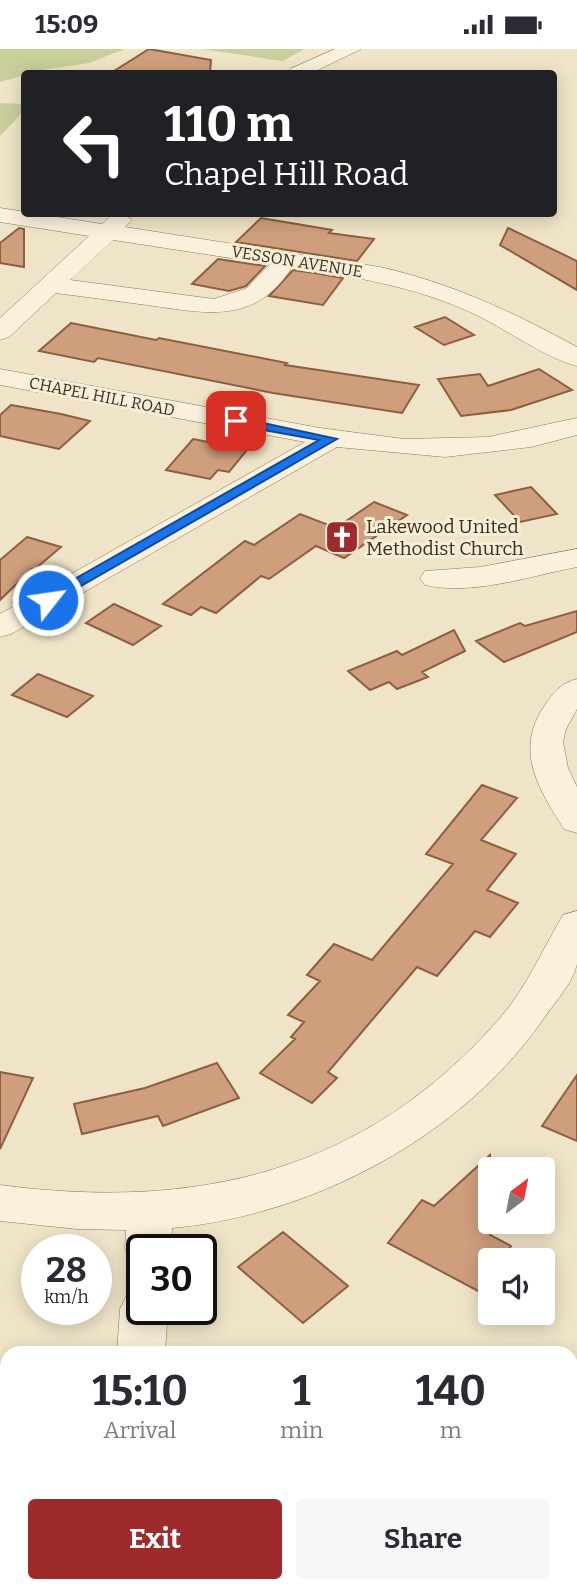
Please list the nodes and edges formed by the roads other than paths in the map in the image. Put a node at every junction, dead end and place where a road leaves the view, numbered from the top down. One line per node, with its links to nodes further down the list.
1 (351, 49): 2 (street)
2 (304, 70)
3 (0, 215): 5 (street, VESSON AVENUE)
4 (123, 217): 5 (street)
5 (107, 232): 6 (street, VESSON AVENUE); 9 (street)
6 (233, 251): 7 (street, VESSON AVENUE); 8 (street)
7 (284, 260): 8 (street, VESSON AVENUE); 9 (street)
8 (313, 264): 11 (street, VESSON AVENUE)
9 (51, 285): 10 (street)
10 (0, 332)
11 (577, 358)
12 (0, 377): 14 (street, CHAPEL HILL ROAD)
13 (577, 426): 14 (street, CHAPEL HILL ROAD)
14 (331, 439): 17 (street)
15 (577, 558): 16 (lane)
16 (436, 578)
17 (0, 627)
18 (577, 689): 19 (street)
19 (577, 821)
20 (577, 924): 22 (street)
21 (0, 1203): 22 (street)
22 (149, 1230)
23 (143, 1325): 24 (street)
24 (141, 1346)

